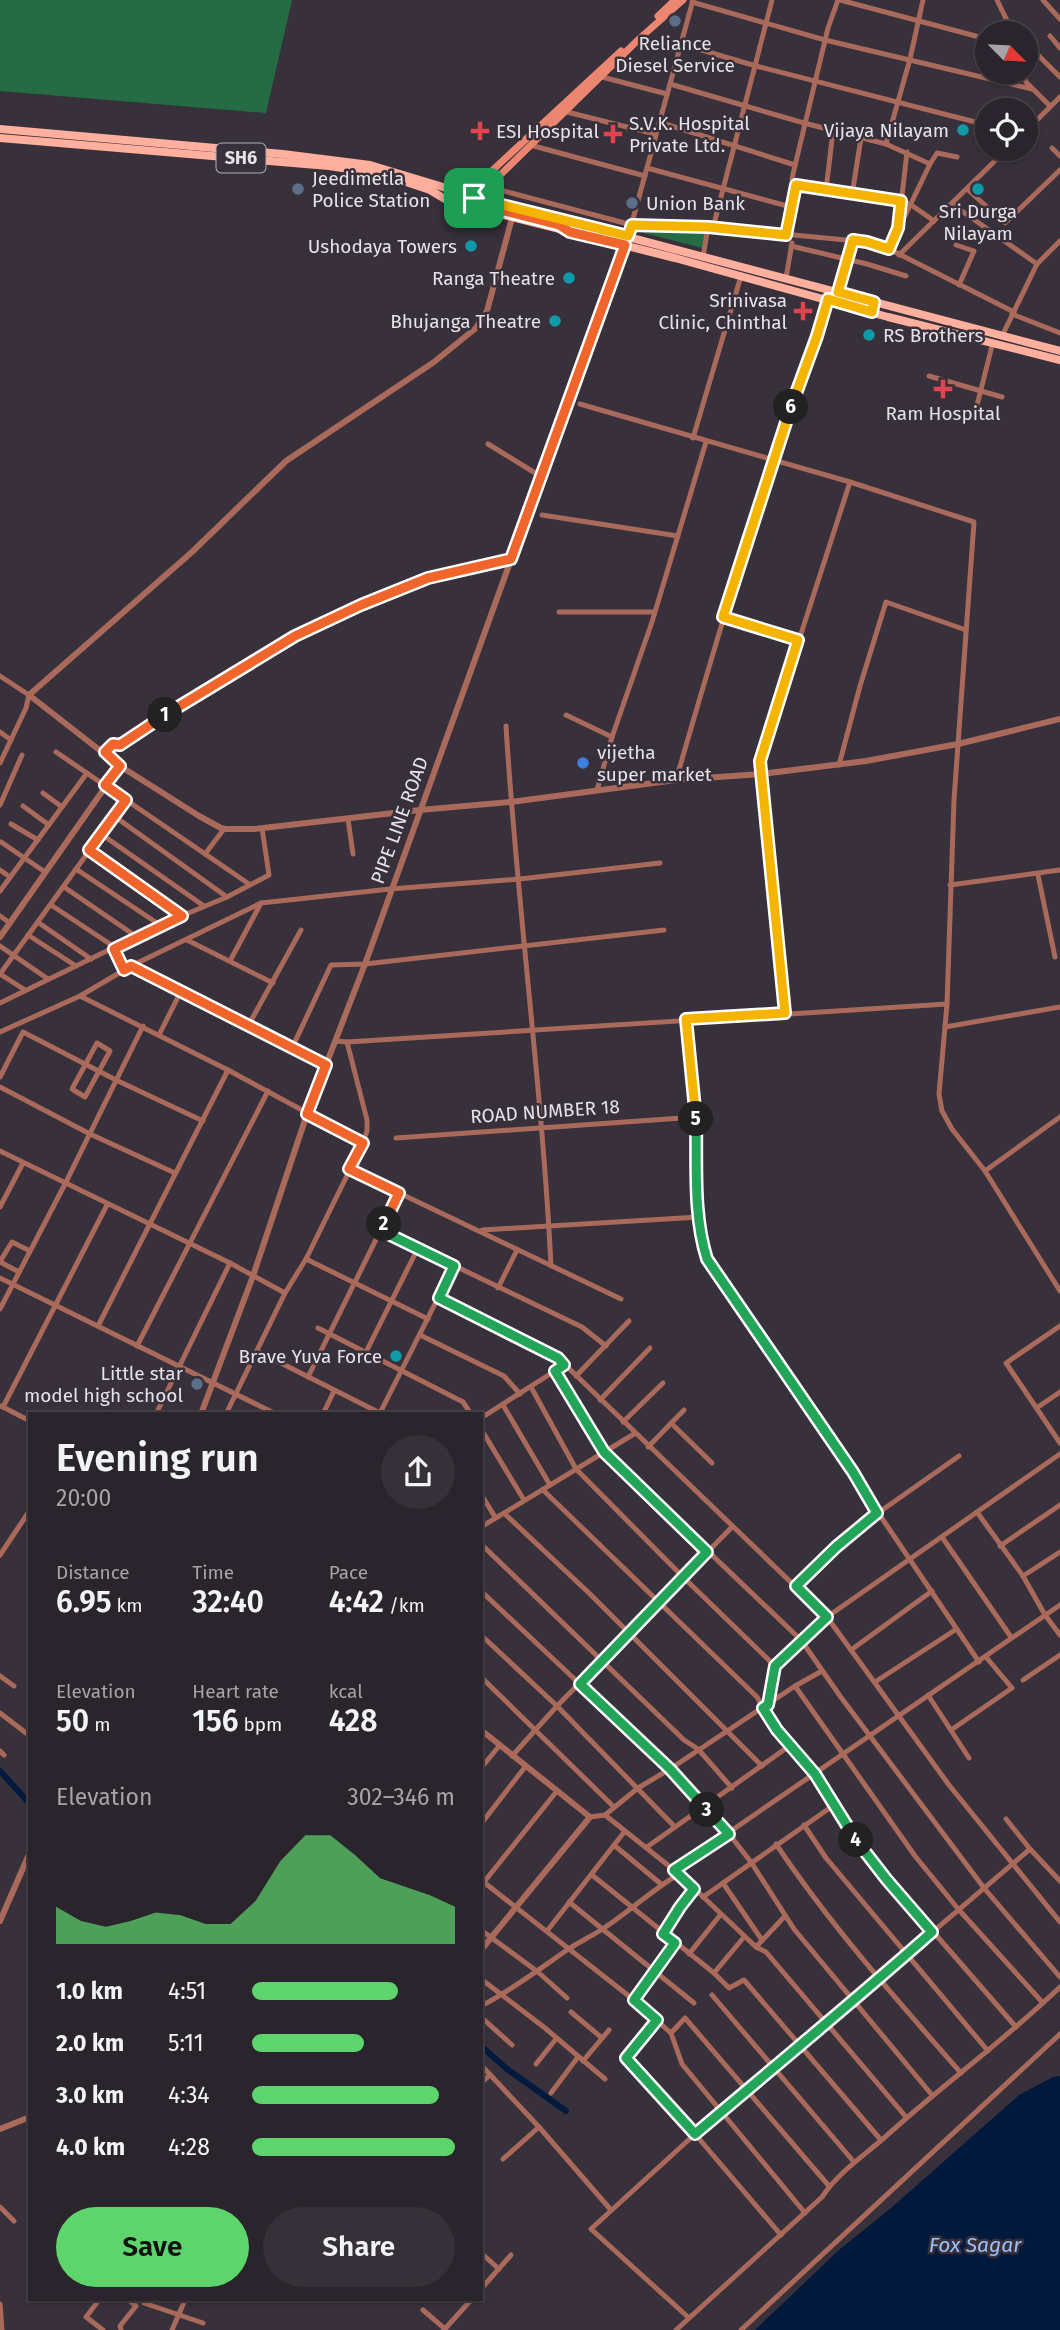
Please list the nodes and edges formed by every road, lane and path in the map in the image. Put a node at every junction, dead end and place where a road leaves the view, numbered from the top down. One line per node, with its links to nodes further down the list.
1 (675, 0): 58 (main road)
2 (683, 0): 15 (main road)
3 (772, 0): 12 (street)
4 (839, 0): 10 (street); 16 (street)
5 (923, 0): 10 (street)
6 (998, 0): 11 (street)
7 (1043, 0): 9 (street)
8 (692, 1): 12 (street); 17 (street)
9 (1060, 19)
10 (918, 21): 13 (street); 21 (street)
11 (1008, 21)
12 (766, 23): 16 (street); 22 (street)
13 (975, 36)
14 (1050, 36): 18 (street)
15 (639, 39): 19 (street); 23 (main road)
16 (825, 40): 21 (street); 25 (street)
17 (681, 44): 19 (street); 22 (street)
18 (1060, 48)
19 (679, 51): 26 (street)
20 (1039, 56): 24 (street)
21 (910, 59): 28 (street); 31 (street)
22 (756, 66): 25 (street); 32 (street)
23 (602, 77): 29 (street); 34 (main road)
24 (1060, 77)
25 (815, 80): 31 (street); 38 (street)
26 (670, 84): 29 (street); 32 (street)
27 (1028, 84): 28 (street)
28 (1032, 89): 33 (street)
29 (667, 94): 36 (street)
30 (1060, 96): 33 (street)
31 (898, 103): 37 (street); 44 (street)
32 (745, 106): 38 (street); 46 (street)
33 (1050, 106): 35 (street)
34 (567, 111): 41 (street); 45 (main road)
35 (1038, 118)
36 (659, 122): 41 (street); 46 (street)
37 (975, 122)
38 (804, 124): 40 (street); 54 (street)
39 (0, 129): 51 (main road, SH6)
40 (833, 131): 43 (street); 63 (street)
41 (655, 134): 55 (street)
42 (0, 138): 51 (main road, SH6)
43 (861, 138): 44 (street); 65 (street)
44 (886, 144): 48 (street)
45 (529, 145): 57 (street); 58 (main road)
46 (734, 146): 54 (street); 60 (street)
47 (1052, 148): 49 (street)
48 (907, 152): 53 (street); 67 (street)
49 (1060, 156)
50 (957, 157): 53 (street)
51 (283, 158): 62 (main road, SH6); 64 (main road, SH6)
52 (995, 161): 61 (street)
53 (930, 164): 69 (street)
54 (795, 165): 59 (street)
55 (647, 168): 57 (street); 60 (street)
56 (1060, 170): 61 (street)
57 (645, 176): 74 (street)
58 (486, 183): 64 (main road); 66 (main road); 68 (main road); 74 (street)
59 (796, 185): 63 (street); 71 (street)
60 (723, 187): 71 (street); 75 (street)
61 (967, 189): 70 (street)
62 (430, 190): 66 (main road); 72 (main road, SH6)
63 (826, 190): 65 (street)
64 (457, 192): 66 (main road, SH6)
65 (852, 195): 67 (street)
66 (473, 200): 68 (main road, SH6)
67 (901, 201): 69 (street); 76 (street)
68 (483, 203): 77 (main road); 80 (main road, SH6)
69 (910, 204): 73 (street); 76 (street)
70 (952, 204): 73 (street); 88 (street)
71 (791, 207): 78 (street)
72 (512, 218): 77 (main road, SH6); 123 (street)
73 (934, 221): 85 (street)
74 (632, 225): 75 (street); 80 (street)
75 (711, 227): 78 (street); 86 (street)
76 (898, 228): 84 (street)
77 (570, 232): 80 (main road, SH6)
78 (789, 236): 79 (street); 83 (street)
79 (853, 240): 84 (street); 87 (street)
80 (626, 241): 86 (main road, SH6); 89 (main road, SH6); 112 (street, PIPE LINE ROAD)
81 (1060, 241): 88 (street)
82 (956, 244): 92 (street)
83 (791, 246): 87 (street); 91 (street)
84 (889, 249): 85 (street)
85 (899, 255): 92 (street)
86 (703, 257): 91 (main road, SH6)
87 (847, 259): 90 (street); 93 (street)
88 (1037, 264): 97 (street)
89 (741, 276): 94 (main road, SH6); 108 (street)
90 (905, 276)
91 (786, 278): 93 (main road, SH6)
92 (959, 285): 97 (street)
93 (838, 292): 95 (main road, SH6)
94 (828, 299): 96 (main road, SH6); 111 (street)
95 (874, 302): 96 (main road); 99 (main road, SH6)
96 (872, 312): 100 (main road, SH6)
97 (1013, 313): 98 (street); 99 (street)
98 (1060, 333)
99 (1002, 336): 101 (main road, SH6)
100 (993, 342): 102 (main road, SH6); 104 (street)
101 (1060, 352)
102 (1060, 359)
103 (929, 376): 104 (street)
104 (980, 391): 105 (street); 107 (street)
105 (1002, 397)
106 (580, 404): 108 (street)
107 (974, 417)
108 (692, 438): 109 (street)
109 (706, 442): 111 (street); 115 (street)
110 (488, 444): 112 (street)
111 (773, 460): 113 (street); 119 (street)
112 (540, 476): 116 (street, PIPE LINE ROAD)
113 (850, 482): 120 (street); 121 (street)
114 (542, 515): 115 (street)
115 (678, 536): 118 (street)
116 (511, 559): 132 (street); 148 (street, PIPE LINE ROAD)
117 (559, 612): 118 (street)
118 (654, 612): 128 (street)
119 (723, 617): 121 (street); 139 (street)
120 (966, 630): 130 (street); 135 (street)
121 (798, 640): 138 (street)
122 (0, 676): 123 (street)
123 (29, 695): 129 (street); 132 (street)
124 (566, 715): 128 (street)
125 (1060, 719): 130 (street)
126 (506, 726): 144 (street)
127 (0, 732): 129 (street)
128 (612, 737): 141 (street)
129 (11, 740): 134 (street)
130 (958, 744): 135 (street); 171 (street)
131 (56, 752): 137 (street)
132 (105, 752): 136 (street)
133 (22, 755): 145 (street)
134 (0, 763)
135 (838, 765): 138 (street)
136 (120, 766): 140 (street); 154 (street)
137 (87, 773): 140 (street); 147 (street)
138 (761, 774): 139 (street); 209 (street)
139 (676, 780): 141 (street)
140 (105, 785): 143 (street); 166 (street)
141 (597, 790): 144 (street)
142 (43, 793): 147 (street)
143 (126, 800): 149 (street); 159 (street)
144 (511, 802): 148 (street); 169 (street)
145 (0, 805)
146 (23, 806): 152 (street)
147 (62, 807): 152 (street)
148 (420, 810): 150 (street); 173 (street, PIPE LINE ROAD)
149 (114, 816): 155 (street); 175 (street)
150 (348, 819): 153 (street); 160 (street)
151 (11, 824): 156 (street)
152 (49, 825): 156 (street)
153 (262, 828): 154 (street); 170 (street)
154 (224, 829): 159 (street)
155 (101, 834): 158 (street); 178 (street)
156 (37, 840): 161 (street)
157 (1, 842): 161 (street)
158 (89, 850): 163 (street); 180 (street)
159 (205, 854): 170 (street)
160 (353, 854)
161 (23, 859): 166 (street); 168 (street)
162 (660, 863): 169 (street)
163 (76, 869): 172 (street); 183 (street)
164 (0, 870): 168 (street)
165 (1060, 870): 167 (street)
166 (45, 872): 181 (street)
167 (1038, 875): 171 (street); 194 (street)
168 (10, 877): 174 (street)
169 (520, 879): 173 (street); 190 (street)
170 (249, 884): 175 (street)
171 (950, 885): 207 (street)
172 (64, 887): 177 (street); 188 (street)
173 (390, 889): 176 (street); 197 (street, PIPE LINE ROAD)
174 (0, 891)
175 (227, 897): 178 (street)
176 (261, 903): 189 (street); 196 (street)
177 (51, 905): 182 (street); 192 (street)
178 (204, 906): 180 (street)
179 (0, 916): 181 (street)
180 (182, 916): 183 (street)
181 (10, 923): 187 (street)
182 (39, 923): 186 (street); 195 (street)
183 (160, 925): 188 (street)
184 (301, 930): 202 (street)
185 (664, 930): 190 (street)
186 (28, 935): 193 (street); 198 (street)
187 (0, 937)
188 (136, 937): 192 (street)
189 (187, 940): 196 (street); 199 (street)
190 (526, 945): 197 (street); 215 (street)
191 (0, 946): 193 (street)
192 (115, 949): 195 (street); 200 (street)
193 (13, 955): 201 (street); 203 (street)
194 (1055, 957)
195 (91, 959): 198 (street)
196 (230, 961): 202 (street)
197 (365, 964): 219 (street, PIPE LINE ROAD); 221 (street)
198 (76, 965): 201 (street)
199 (131, 966): 200 (street); 204 (street)
200 (124, 970): 205 (street)
201 (48, 979): 203 (street)
202 (273, 983): 213 (street)
203 (26, 990): 206 (street)
204 (181, 992): 213 (street); 218 (street)
205 (80, 996): 211 (street); 212 (street)
206 (0, 1003)
207 (947, 1004): 209 (street); 214 (street)
208 (1060, 1007): 214 (street)
209 (785, 1013): 210 (street)
210 (686, 1019): 215 (street); 231 (street)
211 (13, 1026): 216 (street); 217 (street)
212 (143, 1026): 218 (street); 227 (street)
213 (248, 1026): 221 (street)
214 (945, 1027): 241 (street)
215 (532, 1030): 220 (street); 234 (street)
216 (0, 1032)
217 (23, 1032): 222 (street); 226 (street)
218 (159, 1035): 224 (street)
219 (335, 1041): 220 (street); 223 (street, PIPE LINE ROAD)
220 (346, 1042): 237 (street)
221 (292, 1048): 223 (street)
222 (85, 1064): 225 (street); 225 (street); 225 (street)
223 (326, 1065): 230 (street, PIPE LINE ROAD)
224 (228, 1070): 229 (street); 233 (street)
225 (99, 1072): 227 (street)
226 (0, 1077)
227 (116, 1080): 233 (street); 235 (street)
228 (0, 1087): 235 (street)
229 (268, 1091): 230 (street); 252 (street)
230 (307, 1114): 237 (street); 261 (street, PIPE LINE ROAD)
231 (696, 1117): 234 (street, ROAD NUMBER 18); 247 (street)
232 (1060, 1118): 241 (street)
233 (202, 1121): 242 (street)
234 (541, 1126): 236 (street, ROAD NUMBER 18); 249 (street)
235 (90, 1134): 242 (street); 243 (street)
236 (396, 1138)
237 (363, 1143): 240 (street)
238 (0, 1152): 239 (street)
239 (23, 1163): 243 (street); 246 (street)
240 (349, 1169): 244 (street); 256 (street)
241 (985, 1171): 266 (street)
242 (175, 1173): 248 (street)
243 (65, 1184): 245 (street); 255 (street)
244 (399, 1193): 250 (street); 251 (street)
245 (107, 1205): 248 (street); 271 (street)
246 (0, 1207)
247 (699, 1217): 249 (street); 331 (street)
248 (148, 1224): 252 (street); 275 (street)
249 (549, 1225): 251 (street); 259 (street)
250 (380, 1230): 253 (street); 263 (street)
251 (480, 1230): 254 (street)
252 (189, 1245): 257 (street); 280 (street)
253 (418, 1248): 258 (street); 270 (street)
254 (517, 1250): 259 (street); 265 (street)
255 (29, 1251): 260 (street); 260 (street)
256 (306, 1259): 263 (street); 267 (street)
257 (230, 1263): 261 (street); 286 (street)
258 (454, 1266): 265 (street); 268 (street)
259 (551, 1266): 269 (street)
260 (20, 1269): 264 (street)
261 (253, 1276): 267 (street); 291 (street, PIPE LINE ROAD)
262 (0, 1278): 264 (street)
263 (355, 1283): 270 (street); 278 (street)
264 (12, 1285): 271 (street); 272 (street)
265 (498, 1288): 281 (street)
266 (1060, 1291)
267 (285, 1293): 283 (street)
268 (439, 1298): 273 (street); 285 (street)
269 (621, 1299)
270 (392, 1301): 273 (street); 284 (street)
271 (55, 1305): 275 (street); 300 (street)
272 (0, 1309)
273 (428, 1319): 279 (street)
274 (629, 1321): 281 (street)
275 (98, 1326): 280 (street)
276 (1060, 1326): 301 (street)
277 (318, 1328): 278 (street)
278 (328, 1333): 284 (street); 290 (street)
279 (420, 1335): 287 (street); 297 (street)
280 (137, 1346): 286 (street)
281 (606, 1346): 289 (street)
282 (650, 1348): 298 (street)
283 (257, 1351): 290 (street); 296 (street)
284 (366, 1352): 287 (street)
285 (564, 1365): 288 (street); 289 (street)
286 (179, 1366): 291 (street); 303 (street)
287 (401, 1370): 309 (street); 310 (street)
288 (555, 1371): 293 (street); 319 (street)
289 (576, 1376): 298 (street)
290 (308, 1377): 294 (street)
291 (213, 1382): 296 (street); 304 (street, PIPE LINE ROAD)
292 (663, 1383): 313 (street)
293 (531, 1387): 297 (street); 323 (street)
294 (334, 1391): 307 (street); 308 (street)
295 (1060, 1392): 301 (street)
296 (237, 1394): 305 (street); 306 (street)
297 (520, 1394): 299 (street)
298 (600, 1399): 313 (street)
299 (503, 1405): 311 (street); 324 (street)
300 (2, 1406): 312 (street)
301 (1038, 1407): 317 (street)
302 (684, 1410): 314 (street)
303 (157, 1412)
304 (202, 1412)
305 (227, 1412)
306 (272, 1412)
307 (324, 1412)
308 (377, 1412)
309 (382, 1412)
310 (470, 1412)
311 (483, 1417)
312 (28, 1420)
313 (623, 1422): 316 (street)
314 (671, 1423): 318 (street); 322 (street)
315 (483, 1432): 327 (street)
316 (634, 1434): 318 (street); 319 (street)
317 (1060, 1443)
318 (648, 1447): 335 (street)
319 (604, 1452): 323 (street); 339 (street)
320 (1060, 1454): 329 (street)
321 (959, 1456): 331 (street)
322 (712, 1463)
323 (576, 1469): 324 (street); 344 (street)
324 (550, 1485): 325 (street)
325 (543, 1490): 327 (street); 348 (street)
326 (483, 1497): 333 (street)
327 (524, 1500): 332 (street)
328 (1060, 1505): 338 (street)
329 (977, 1512): 336 (street); 338 (street)
330 (28, 1513): 341 (street)
331 (877, 1513): 342 (street); 345 (street)
332 (505, 1514): 333 (street); 353 (street)
333 (495, 1517): 334 (street)
334 (483, 1526)
335 (732, 1527): 339 (street); 345 (street)
336 (942, 1536): 342 (street); 355 (street)
337 (483, 1546): 361 (street)
338 (1000, 1546): 343 (street)
339 (707, 1552): 344 (street); 357 (street)
340 (1060, 1552): 343 (street)
341 (0, 1555)
342 (909, 1559): 346 (street); 351 (street)
343 (1023, 1576): 350 (street)
344 (683, 1577): 348 (street); 363 (street)
345 (796, 1586): 351 (street)
346 (932, 1591): 352 (street); 358 (street)
347 (483, 1593): 369 (street)
348 (660, 1601): 353 (street); 374 (street)
349 (1060, 1605): 350 (street)
350 (1045, 1615): 354 (street); 355 (street)
351 (827, 1617): 357 (street); 358 (street)
352 (955, 1630): 362 (street); 368 (street)
353 (628, 1632): 361 (street); 379 (street)
354 (1060, 1635)
355 (1010, 1637): 360 (street)
356 (483, 1638): 373 (street)
357 (801, 1640): 363 (street); 364 (street)
358 (851, 1650): 368 (street)
359 (1060, 1656): 367 (street)
360 (986, 1657): 362 (street); 377 (street)
361 (602, 1660): 369 (street); 385 (street)
362 (979, 1662): 372 (street)
363 (775, 1666): 374 (street)
364 (822, 1671): 371 (street); 382 (street)
365 (0, 1676): 370 (street)
366 (483, 1679): 378 (street)
367 (1023, 1680)
368 (874, 1682): 376 (street)
369 (580, 1684): 373 (street); 392 (street)
370 (14, 1686)
371 (795, 1686): 374 (street); 386 (street)
372 (928, 1695): 376 (street); 377 (street)
373 (557, 1706): 378 (street); 394 (street)
374 (766, 1707): 379 (street); 383 (street)
375 (0, 1713): 381 (street)
376 (899, 1714): 382 (street); 414 (street)
377 (951, 1730): 388 (street)
378 (535, 1731): 387 (street); 398 (street)
379 (726, 1731): 385 (street); 390 (street)
380 (483, 1732): 384 (street)
381 (28, 1734)
382 (869, 1737): 386 (street); 422 (street)
383 (792, 1744): 390 (street); 393 (street)
384 (500, 1745): 387 (street); 389 (street)
385 (698, 1749): 392 (street); 395 (street)
386 (841, 1755): 393 (street); 428 (street)
387 (512, 1756): 391 (street)
388 (969, 1758)
389 (483, 1766)
390 (762, 1766): 395 (street)
391 (525, 1768): 396 (street); 403 (street)
392 (670, 1769): 394 (street); 399 (street)
393 (815, 1774): 397 (street); 407 (street)
394 (638, 1788): 398 (street); 405 (street)
395 (732, 1788): 399 (street)
396 (557, 1791): 401 (street); 417 (street)
397 (834, 1805): 404 (street); 436 (street)
398 (614, 1807): 400 (street)
399 (704, 1807): 405 (street); 407 (street)
400 (605, 1815): 401 (street); 406 (street)
401 (590, 1818): 426 (street)
402 (1006, 1819): 411 (street)
403 (483, 1821)
404 (804, 1825): 408 (street); 446 (street)
405 (675, 1827): 410 (street)
406 (625, 1830): 409 (street); 410 (street)
407 (729, 1834): 413 (street); 415 (street)
408 (776, 1844): 413 (street); 452 (street)
409 (615, 1846): 416 (street); 421 (street)
410 (647, 1847): 415 (street)
411 (1030, 1849): 414 (street); 418 (street)
412 (28, 1857): 431 (street)
413 (751, 1862): 420 (street); 430 (street)
414 (1012, 1865): 422 (street); 432 (street)
415 (676, 1872): 421 (street); 423 (street)
416 (592, 1875): 425 (street); 427 (street)
417 (483, 1880)
418 (1060, 1881)
419 (483, 1882): 426 (street)
420 (723, 1883): 424 (street); 440 (street)
421 (661, 1884): 427 (street)
422 (984, 1888): 428 (street); 450 (street)
423 (694, 1889): 424 (street); 437 (street)
424 (703, 1897): 429 (street)
425 (569, 1902): 433 (street); 435 (street)
426 (517, 1907): 435 (street); 439 (street)
427 (632, 1907): 433 (street); 437 (street)
428 (959, 1910): 436 (street); 460 (street)
429 (721, 1914): 438 (street); 445 (street)
430 (785, 1916): 440 (street); 458 (street)
431 (0, 1921)
432 (1060, 1922)
433 (603, 1928): 444 (street); 447 (street)
434 (483, 1931): 439 (street)
435 (547, 1931): 444 (street)
436 (932, 1932): 446 (street); 466 (street)
437 (663, 1934): 441 (street)
438 (744, 1937): 442 (street); 449 (street)
439 (492, 1938): 443 (street); 448 (street)
440 (762, 1940): 442 (street)
441 (675, 1943): 445 (street); 447 (street)
442 (756, 1947): 465 (street)
443 (483, 1948)
444 (568, 1949): 448 (street); 457 (street)
445 (689, 1954): 449 (street)
446 (905, 1955): 452 (street); 474 (street)
447 (654, 1970): 457 (street); 459 (street)
448 (538, 1972): 454 (street); 456 (street)
449 (714, 1973): 473 (street)
450 (1060, 1977)
451 (483, 1980): 454 (street)
452 (878, 1980): 458 (street); 479 (street)
453 (1060, 1987): 460 (street)
454 (503, 1995): 461 (street); 471 (street)
455 (712, 1995): 478 (street)
456 (567, 1997)
457 (634, 2000): 464 (street)
458 (852, 2001): 465 (street); 485 (street)
459 (694, 2003)
460 (1043, 2003): 466 (street)
461 (483, 2005)
462 (571, 2012): 470 (street)
463 (483, 2019): 472 (street)
464 (657, 2020): 468 (street); 491 (street)
465 (825, 2022): 473 (street); 488 (street)
466 (1016, 2027): 474 (street)
467 (609, 2030): 470 (street)
468 (671, 2033): 483 (street); 486 (street)
469 (1060, 2034): 521 (street)
470 (602, 2038): 475 (street)
471 (556, 2039): 475 (street); 476 (street)
472 (512, 2045)
473 (801, 2046): 478 (street); 492 (street)
474 (988, 2051): 479 (street)
475 (580, 2059): 481 (street); 484 (street)
476 (537, 2064)
477 (483, 2067): 480 (street)
478 (774, 2068): 483 (street); 494 (street)
479 (961, 2073): 485 (street)
480 (490, 2075): 482 (street); 489 (street)
481 (605, 2079)
482 (483, 2081)
483 (747, 2091): 486 (street); 495 (street)
484 (551, 2093)
485 (932, 2095): 488 (street)
486 (723, 2111): 491 (street); 498 (street)
487 (28, 2118): 490 (street)
488 (906, 2118): 492 (street)
489 (540, 2127): 493 (street); 497 (street)
490 (0, 2129)
491 (695, 2134): 497 (street); 500 (street)
492 (881, 2140): 494 (street)
493 (503, 2159)
494 (854, 2162): 495 (street)
495 (829, 2186): 498 (street)
496 (0, 2207): 499 (street)
497 (611, 2210): 513 (street)
498 (805, 2213): 500 (street)
499 (14, 2221)
500 (781, 2235): 513 (street)
501 (483, 2255): 503 (street)
502 (511, 2255): 503 (street)
503 (499, 2269): 504 (street)
504 (483, 2286)
505 (98, 2301): 516 (street)
506 (130, 2301): 517 (street)
507 (185, 2301): 512 (street)
508 (470, 2301): 519 (street)
509 (144, 2303): 512 (street)
510 (0, 2304): 515 (street)
511 (423, 2310): 519 (street)
512 (178, 2316): 514 (street); 518 (street)
513 (689, 2318): 520 (street)
514 (203, 2323)
515 (2, 2330)
516 (103, 2330)
517 (120, 2330)
518 (172, 2330)
519 (445, 2330)
520 (676, 2330)
521 (741, 2330)

